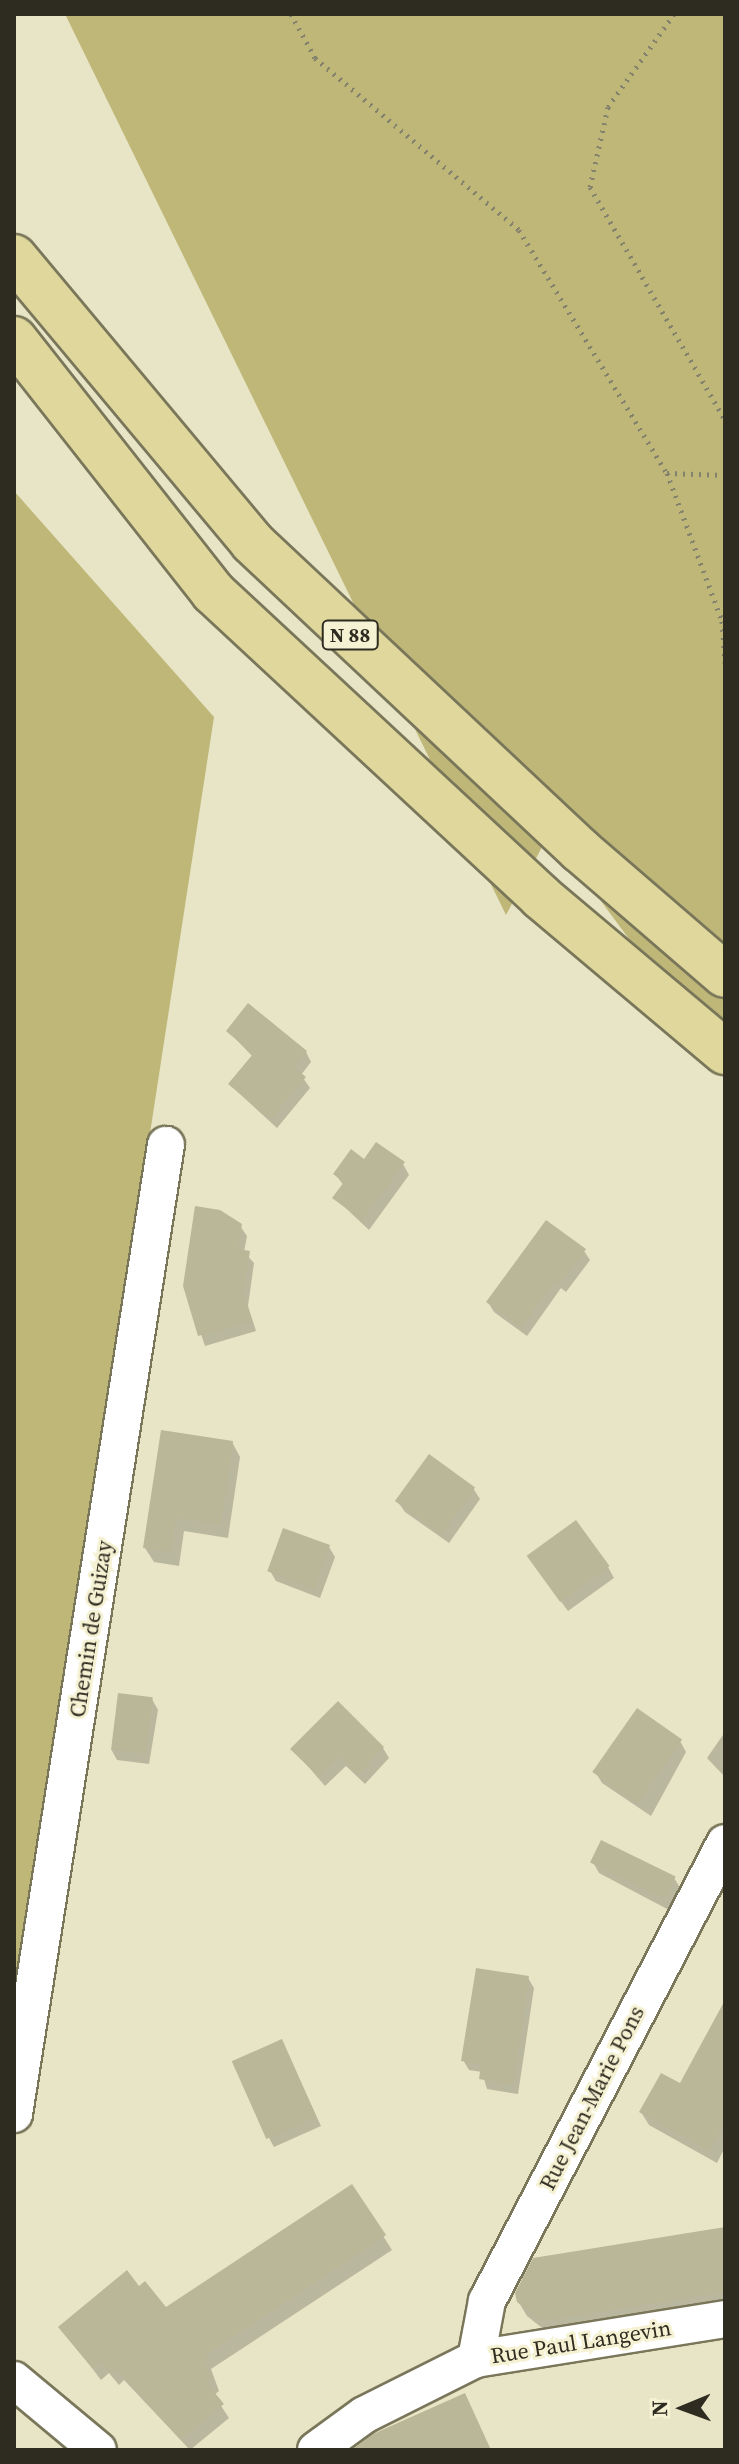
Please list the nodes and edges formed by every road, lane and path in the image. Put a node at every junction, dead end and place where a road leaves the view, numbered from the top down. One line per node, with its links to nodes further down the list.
1 (291, 14): 6 (path)
2 (674, 14): 5 (path)
3 (19, 261): 9 (highway, N 88)
4 (14, 339): 10 (highway, N 88)
5 (725, 420)
6 (667, 473): 7 (path); 8 (path)
7 (725, 475)
8 (725, 663)
9 (725, 975)
10 (725, 1052)
11 (166, 1145): 13 (street, Chemin de Guizay)
12 (725, 1843): 15 (street, Rue Jean-Marie Pons)
13 (14, 2114)
14 (725, 2319): 15 (street, Rue Paul Langevin)
15 (476, 2359): 18 (street, Rue Paul Langevin)
16 (14, 2380): 17 (street)
17 (98, 2450)
18 (316, 2450)

